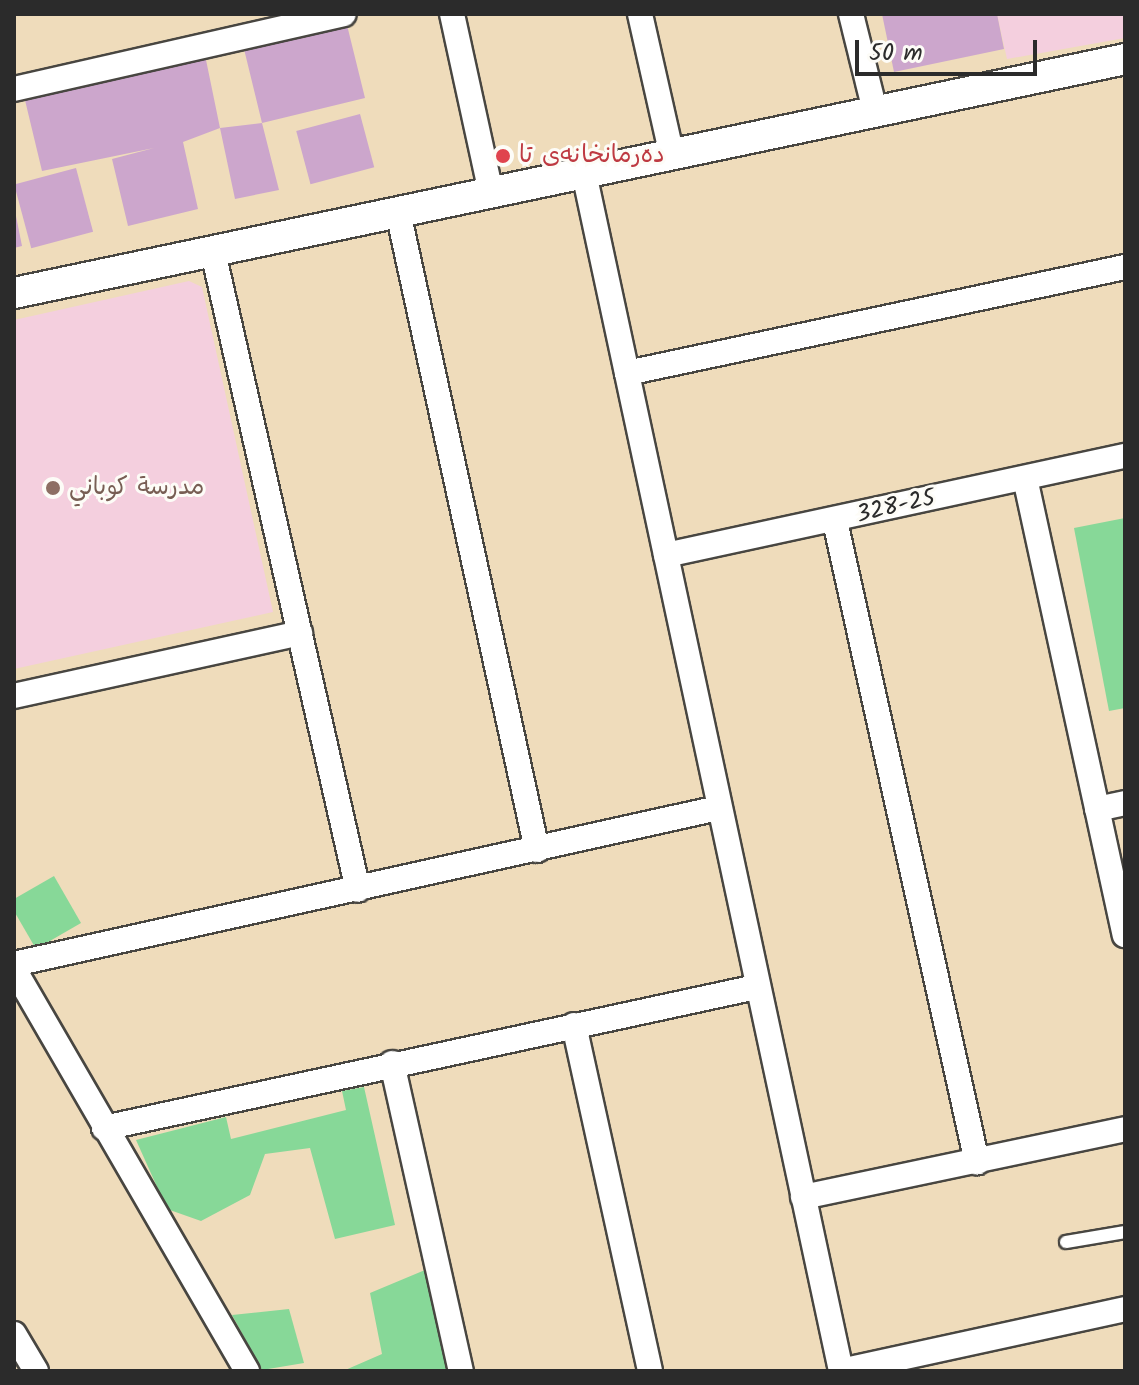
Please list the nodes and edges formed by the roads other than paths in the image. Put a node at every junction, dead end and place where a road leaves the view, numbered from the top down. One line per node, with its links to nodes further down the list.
1 (344, 14): 6 (street)
2 (452, 14): 10 (street)
3 (640, 14): 8 (street)
4 (851, 14): 7 (street)
5 (1125, 59): 7 (street)
6 (14, 89)
7 (875, 111): 8 (street)
8 (672, 156): 9 (street)
9 (584, 173): 10 (street); 15 (street)
10 (491, 193): 11 (street)
11 (398, 212): 12 (street); 25 (street)
12 (213, 252): 14 (street); 20 (street)
13 (1125, 267): 15 (street)
14 (14, 293)
15 (627, 373): 19 (street)
16 (1125, 456): 17 (street, 328-25)
17 (1025, 478): 18 (street, 328-25); 24 (street)
18 (835, 521): 19 (street, 328-25); 34 (street)
19 (666, 555): 23 (street)
20 (300, 633): 21 (street); 26 (street)
21 (14, 696)
22 (1125, 803): 24 (street)
23 (718, 808): 25 (street); 29 (street)
24 (1097, 809): 27 (street)
25 (537, 850): 26 (street)
26 (358, 890): 28 (street)
27 (1125, 935)
28 (14, 966): 32 (street)
29 (756, 987): 30 (street); 35 (street)
30 (574, 1025): 31 (street); 43 (street)
31 (392, 1063): 32 (street); 42 (street)
32 (104, 1128): 41 (street)
33 (1125, 1129): 34 (street)
34 (977, 1162): 35 (street)
35 (803, 1197): 38 (street)
36 (1125, 1232): 37 (lane)
37 (1066, 1242)
38 (1125, 1309)
39 (14, 1334): 40 (street)
40 (36, 1371)
41 (247, 1371)
42 (461, 1371)
43 (650, 1371)

